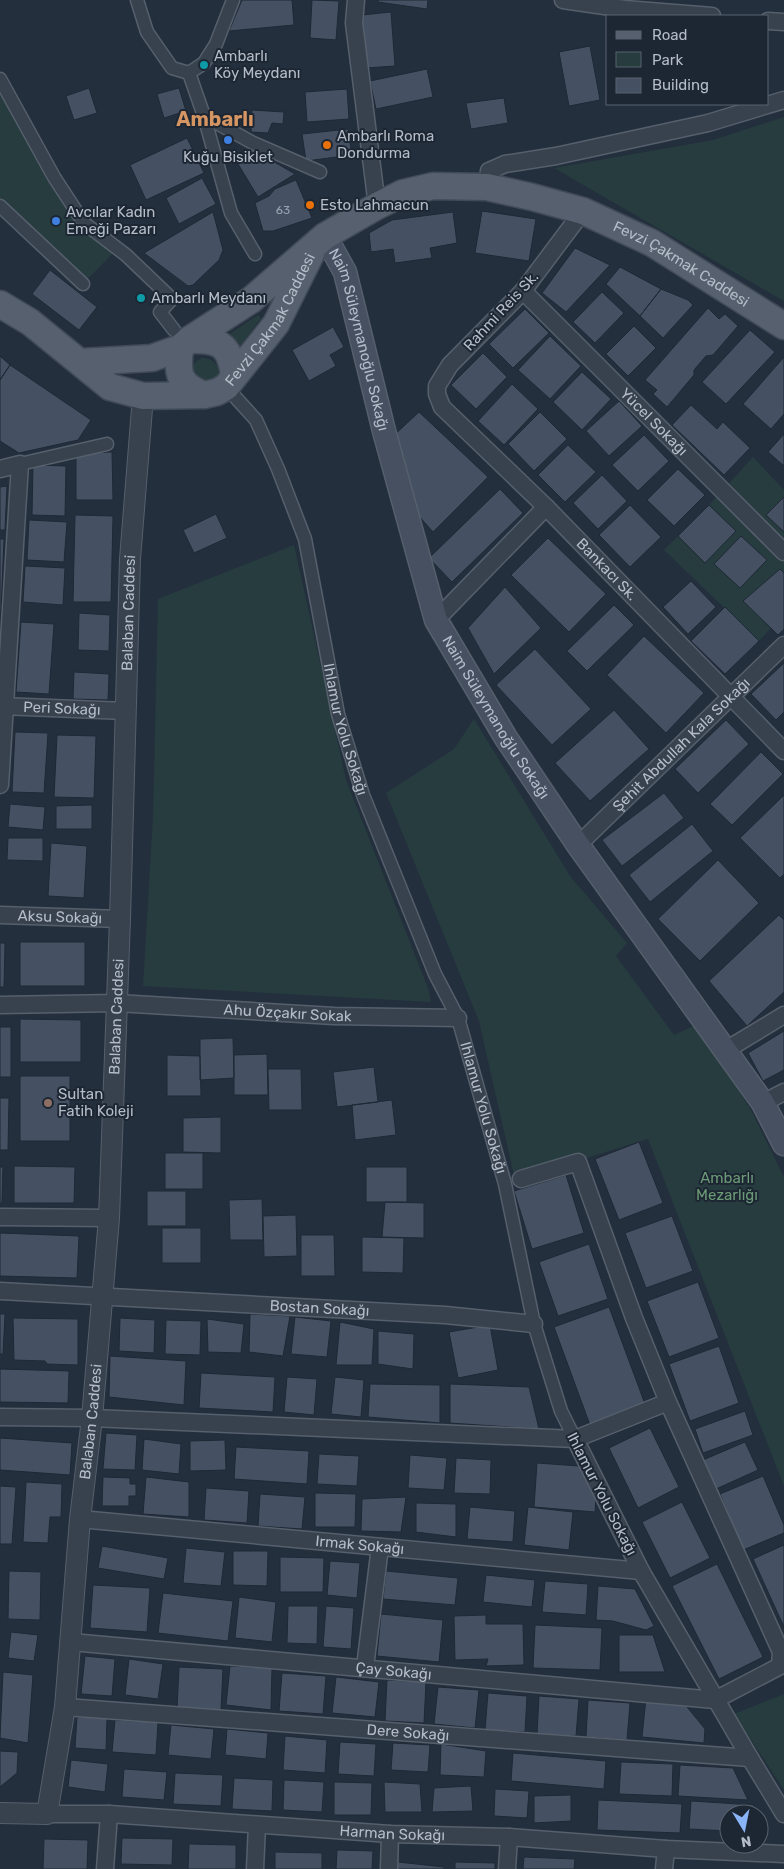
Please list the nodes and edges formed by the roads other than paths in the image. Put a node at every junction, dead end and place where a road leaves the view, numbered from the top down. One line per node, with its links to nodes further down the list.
1 (136, 0): 8 (street)
2 (233, 0): 8 (street)
3 (356, 0): 17 (street)
4 (563, 0): 5 (street)
5 (700, 15)
6 (769, 21): 7 (street)
7 (784, 22)
8 (189, 73): 13 (street)
9 (0, 79): 25 (street)
10 (784, 100): 12 (street)
11 (767, 105): 15 (street)
12 (769, 105)
13 (204, 116): 14 (street); 20 (street)
14 (320, 172)
15 (487, 188): 17 (main road, Fevzi Çakmak Caddesi); 18 (main road, Fevzi Çakmak Caddesi)
16 (0, 206): 21 (street)
17 (377, 206): 19 (main road, Fevzi Çakmak Caddesi)
18 (582, 211): 22 (street, Rahmi Reis Sk.); 24 (main road, Fevzi Çakmak Caddesi)
19 (322, 238): 25 (main road, Fevzi Çakmak Caddesi); 28 (main road, Fevzi Çakmak Caddesi); 36 (main road, Naim Süleymanoğlu Sokağı)
20 (255, 254)
21 (83, 284)
22 (523, 291): 29 (street, Rahmi Reis Sk.); 35 (street, Yücel Sokağı)
23 (0, 304): 27 (main road)
24 (784, 326)
25 (181, 339): 26 (main road, Fevzi Çakmak Caddesi); 28 (main road); 28 (main road)
26 (152, 358): 27 (main road, Fevzi Çakmak Caddesi); 30 (main road)
27 (81, 362): 30 (main road, Fevzi Çakmak Caddesi)
28 (221, 386): 30 (main road, Fevzi Çakmak Caddesi); 49 (street, Ihlamur Yolu Sokağı)
29 (437, 386): 34 (street, Bankacı Sk.)
30 (142, 396): 40 (street, Balaban Caddesi)
31 (108, 444): 32 (street)
32 (20, 464): 33 (street); 39 (street)
33 (0, 469)
34 (546, 507): 36 (street); 38 (street, Bankacı Sk.)
35 (784, 552)
36 (436, 620): 43 (main road, Naim Süleymanoğlu Sokağı)
37 (784, 645): 38 (street, Şehit Abdullah Kala Sokağı)
38 (730, 696): 41 (street, Bankacı Sk.); 43 (street, Şehit Abdullah Kala Sokağı)
39 (2, 706): 40 (street, Peri Sokağı); 42 (street)
40 (126, 711): 45 (street, Balaban Caddesi)
41 (784, 751)
42 (0, 785)
43 (578, 844): 50 (main road, Naim Süleymanoğlu Sokağı)
44 (0, 915): 45 (street, Aksu Sokağı)
45 (120, 918): 46 (street, Balaban Caddesi)
46 (117, 1003): 47 (street, Ahu Özçakır Sokak); 49 (street, Ahu Özçakır Sokak); 56 (street, Balaban Caddesi)
47 (0, 1005)
48 (784, 1015): 50 (street)
49 (458, 1018): 59 (street, Ihlamur Yolu Sokağı)
50 (726, 1050): 52 (main road, Naim Süleymanoğlu Sokağı)
51 (784, 1092): 52 (street)
52 (764, 1103): 53 (main road, Naim Süleymanoğlu Sokağı)
53 (784, 1144)
54 (521, 1179): 60 (street)
55 (0, 1218): 56 (street)
56 (109, 1218): 58 (street, Balaban Caddesi)
57 (0, 1291): 58 (street, Bostan Sokağı)
58 (103, 1296): 59 (street, Bostan Sokağı); 62 (street, Balaban Caddesi)
59 (534, 1324): 63 (street, Ihlamur Yolu Sokağı)
60 (668, 1402): 63 (street); 69 (street)
61 (0, 1417): 62 (street)
62 (92, 1418): 63 (street); 64 (street, Balaban Caddesi)
63 (575, 1438): 66 (street, Ihlamur Yolu Sokağı)
64 (80, 1519): 65 (street, Irmak Sokağı); 67 (street, Balaban Caddesi)
65 (380, 1546): 66 (street, Irmak Sokağı); 68 (street)
66 (641, 1570): 69 (street, Ihlamur Yolu Sokağı)
67 (71, 1642): 68 (street, Çay Sokağı); 70 (street, Balaban Caddesi)
68 (365, 1667): 69 (street, Çay Sokağı)
69 (715, 1700): 71 (street, Ihlamur Yolu Sokağı)
70 (65, 1707): 71 (street, Dere Sokağı); 73 (street, Balaban Caddesi)
71 (750, 1758): 75 (street, Ihlamur Yolu Sokağı)
72 (0, 1814): 73 (street, Harman Sokağı)
73 (47, 1814): 74 (street, Harman Sokağı)
74 (109, 1814): 76 (street, Harman Sokağı); 81 (street)
75 (784, 1814)
76 (257, 1825): 77 (street, Harman Sokağı); 82 (street)
77 (390, 1834): 78 (street, Harman Sokağı); 83 (street)
78 (509, 1837): 79 (street, Harman Sokağı); 84 (street)
79 (666, 1849): 80 (street, Harman Sokağı); 85 (street)
80 (784, 1854)
81 (105, 1869)
82 (255, 1869)
83 (389, 1869)
84 (507, 1869)
85 (664, 1869)

